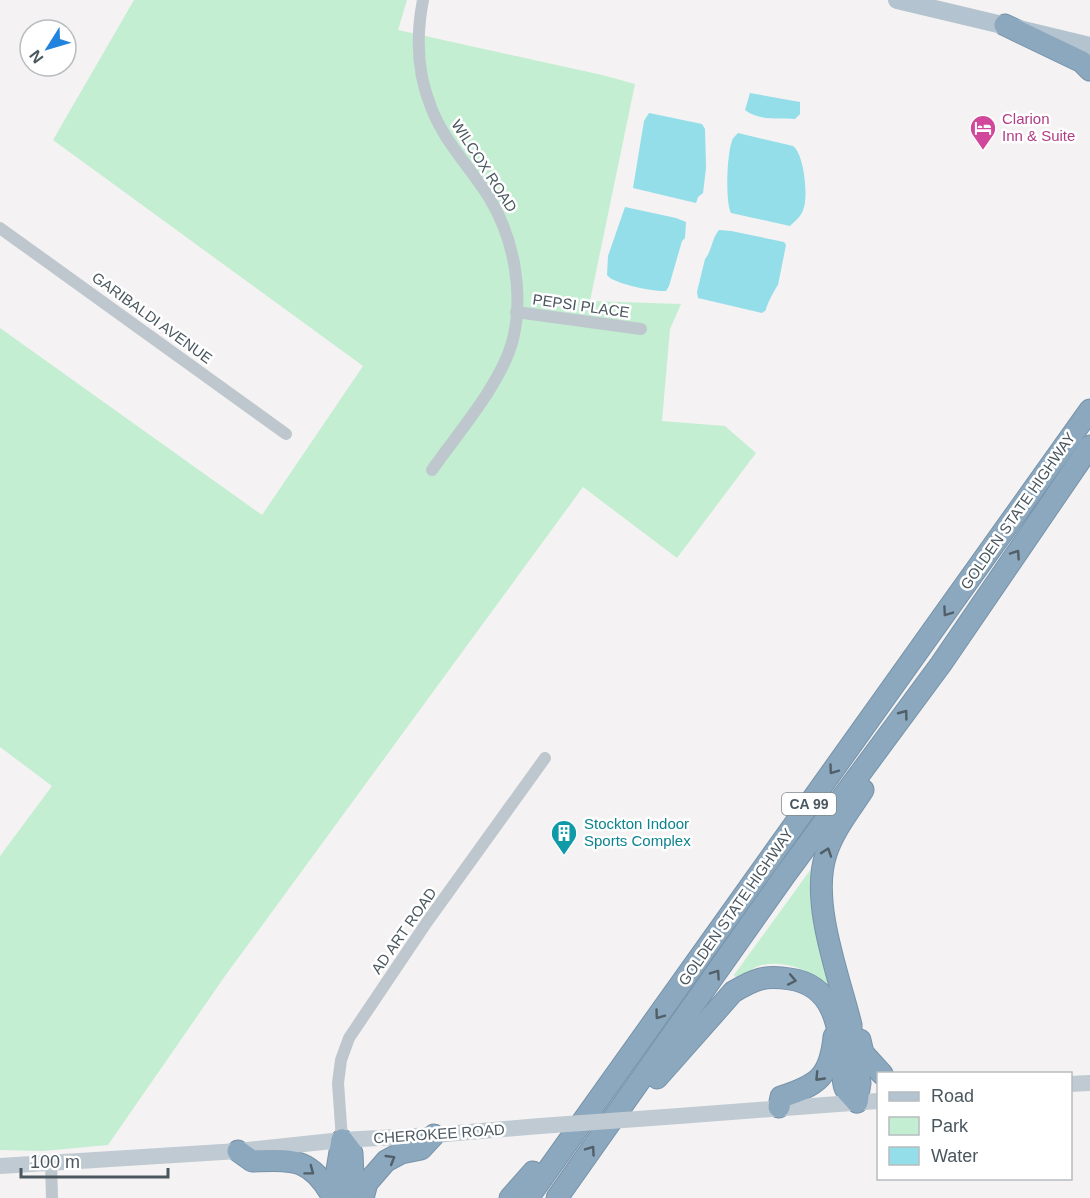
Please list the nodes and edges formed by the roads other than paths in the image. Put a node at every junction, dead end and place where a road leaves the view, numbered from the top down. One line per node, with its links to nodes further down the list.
1 (423, 0): 7 (street, WILCOX ROAD)
2 (897, 0): 3 (main road)
3 (1005, 26): 4 (main road); 5 (highway)
4 (1090, 46)
5 (1090, 70)
6 (0, 228): 10 (street, GARIBALDI AVENUE)
7 (516, 312): 8 (street, PEPSI PLACE); 12 (street, WILCOX ROAD)
8 (641, 329)
9 (1088, 410): 25 (highway, GOLDEN STATE HIGHWAY / CA 99, one-way to 25)
10 (286, 434)
11 (1090, 446): 13 (highway, GOLDEN STATE HIGHWAY / CA 99, one-way to 11)
12 (432, 470)
13 (885, 739): 15 (highway, one-way to 13); 22 (highway, GOLDEN STATE HIGHWAY / CA 99, one-way to 13)
14 (546, 758): 24 (street, AD ART ROAD)
15 (844, 1026): 16 (highway); 20 (highway); 21 (highway, one-way to 21); 22 (highway, one-way to 15)
16 (880, 1072)
17 (1090, 1083): 18 (street)
18 (1072, 1084)
19 (877, 1101): 20 (street, CHEROKEE ROAD)
20 (857, 1102): 21 (street, CHEROKEE ROAD)
21 (779, 1107): 23 (street, CHEROKEE ROAD, bridge)
22 (613, 1120): 36 (highway, GOLDEN STATE HIGHWAY / CA 99, one-way to 22)
23 (434, 1135): 24 (street, CHEROKEE ROAD); 33 (highway, one-way to 23)
24 (342, 1140): 26 (street, CHEROKEE ROAD); 31 (highway); 32 (highway)
25 (566, 1145): 34 (highway); 35 (highway, GOLDEN STATE HIGHWAY / CA 99)
26 (238, 1151): 27 (street, CHEROKEE ROAD); 30 (highway, one-way to 30)
27 (51, 1163): 28 (street, CHEROKEE ROAD); 29 (street)
28 (0, 1166)
29 (52, 1198)
30 (333, 1198)
31 (341, 1198)
32 (354, 1198)
33 (363, 1198)
34 (510, 1198)
35 (528, 1198)
36 (557, 1198)

